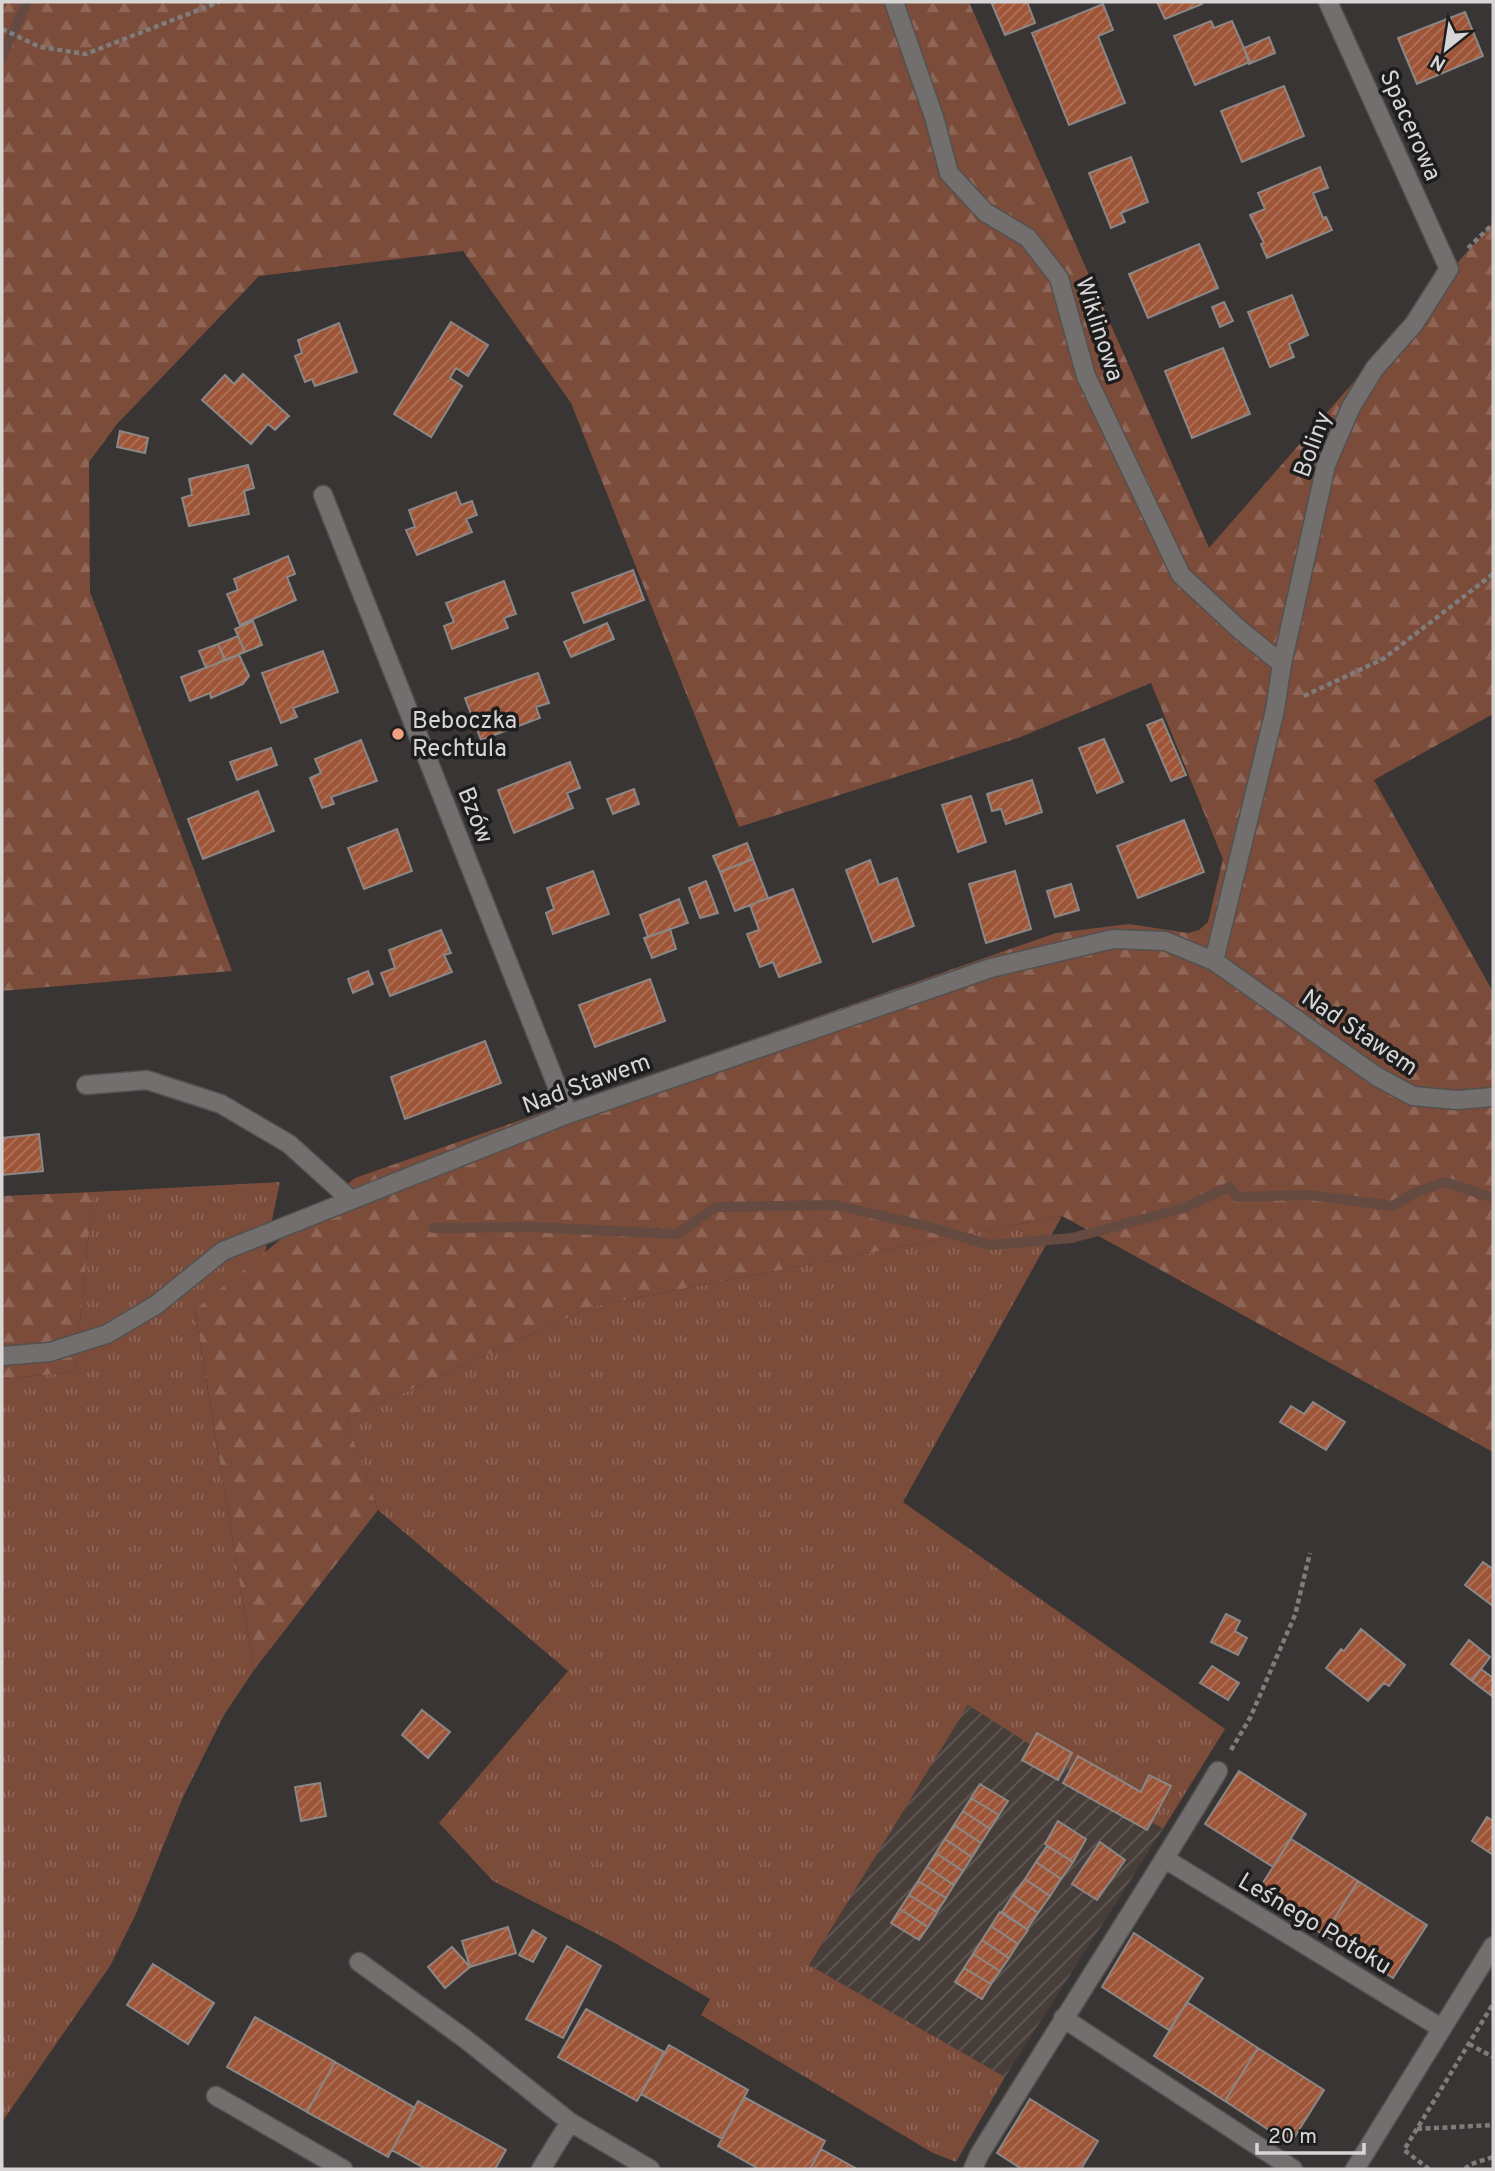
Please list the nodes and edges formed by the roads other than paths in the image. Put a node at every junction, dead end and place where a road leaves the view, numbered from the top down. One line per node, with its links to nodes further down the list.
1 (894, 2): 5 (street, Wiklinowa)
2 (1328, 2): 3 (street, Spacerowa)
3 (1449, 269): 5 (street, Boliny)
4 (323, 495): 9 (street, Bzów)
5 (1282, 664): 6 (street)
6 (1214, 961): 8 (street, Nad Stawem); 9 (street, Nad Stawem)
7 (86, 1085): 10 (street)
8 (1493, 1097)
9 (568, 1114): 10 (street, Nad Stawem)
10 (351, 1200): 11 (street, Nad Stawem)
11 (2, 1356)
12 (1217, 1771): 13 (street)
13 (1165, 1859): 16 (street); 17 (street, Leśnego Potoku)
14 (1493, 1946): 17 (street)
15 (359, 1962): 19 (street)
16 (1063, 2018): 23 (street); 24 (street)
17 (1441, 2028): 25 (street)
18 (216, 2096): 20 (street)
19 (570, 2122): 21 (street); 22 (street)
20 (343, 2169)
21 (541, 2169)
22 (650, 2169)
23 (973, 2169)
24 (1293, 2169)
25 (1355, 2169)

